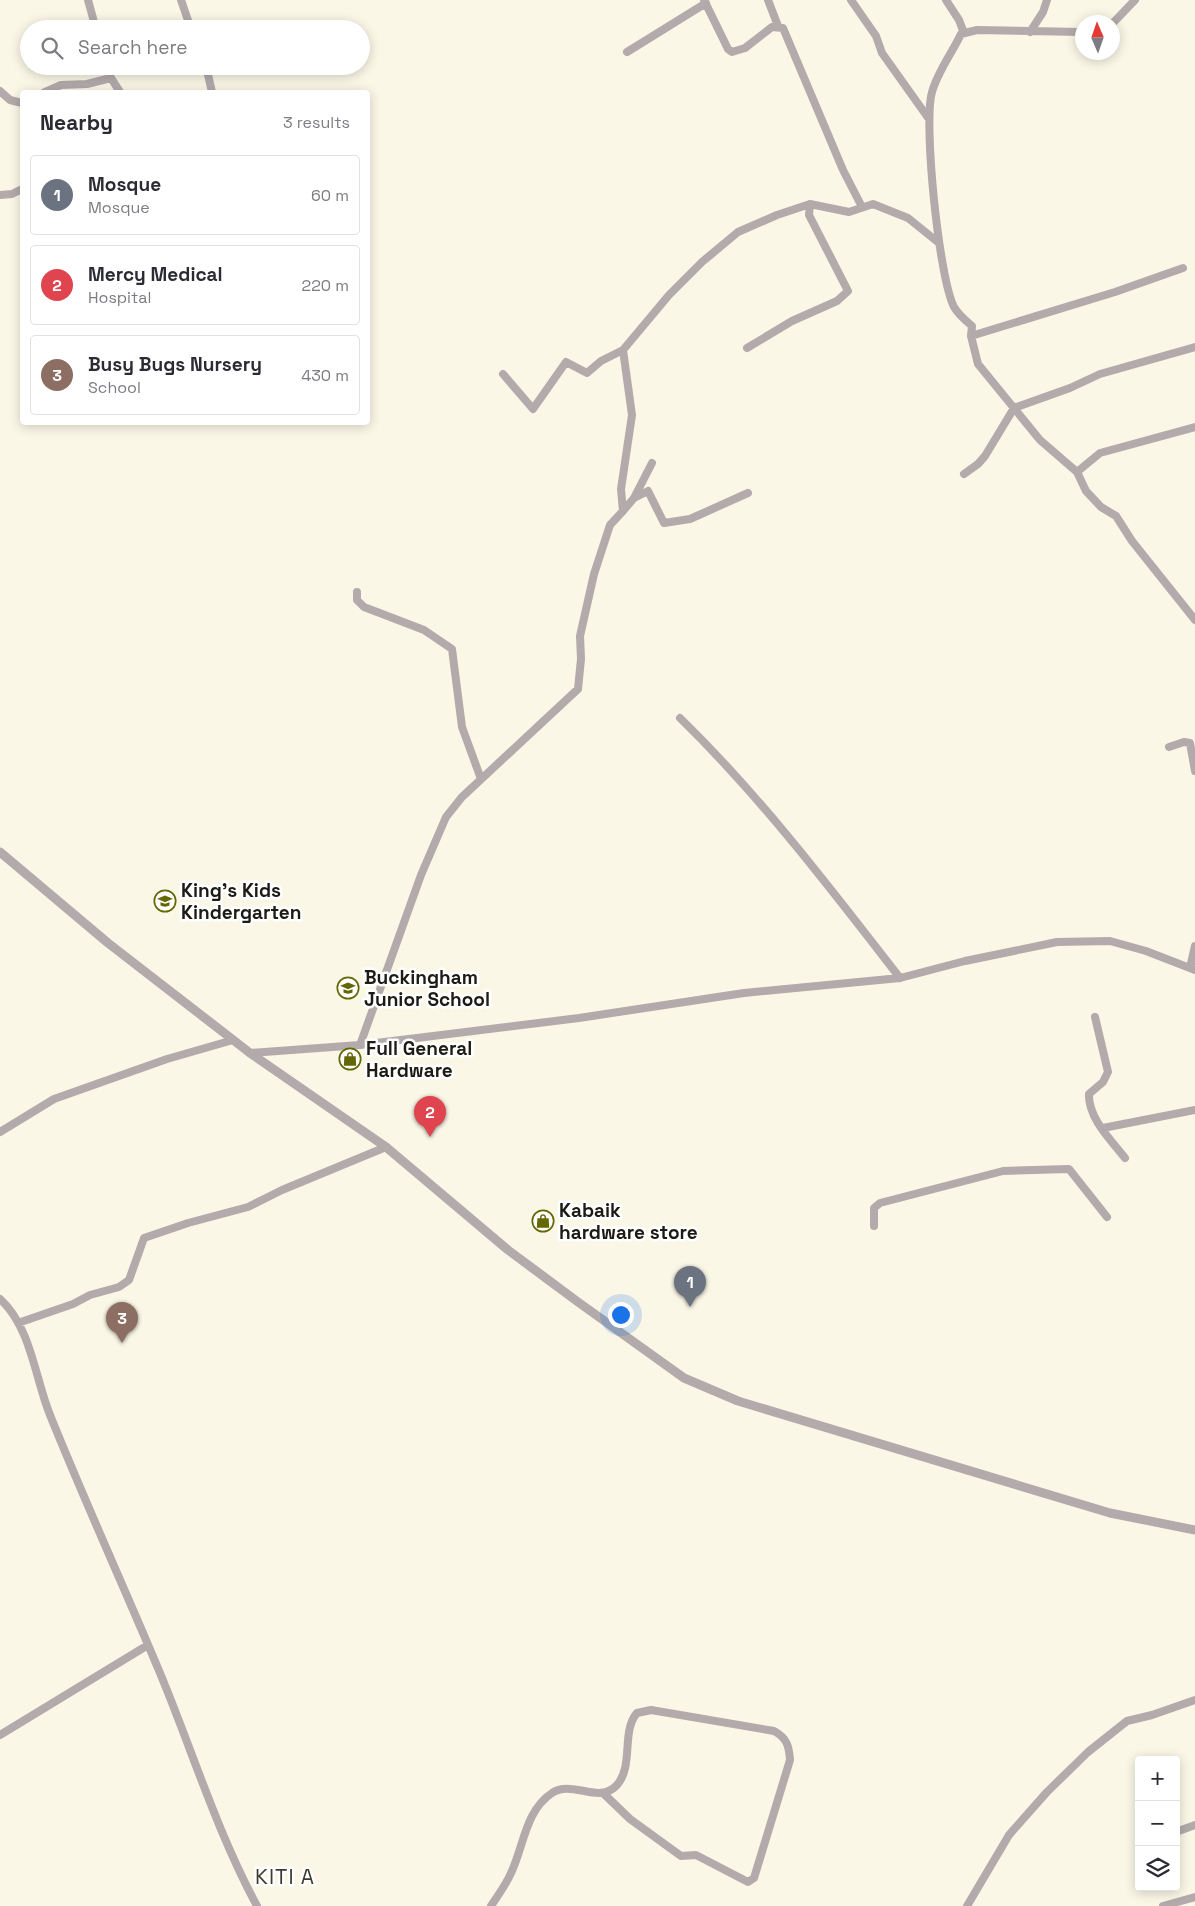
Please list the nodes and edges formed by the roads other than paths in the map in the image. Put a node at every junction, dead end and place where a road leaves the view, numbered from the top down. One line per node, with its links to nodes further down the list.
1 (88, 0): 10 (street)
2 (180, 0): 11 (street)
3 (768, 0): 12 (street)
4 (851, 0): 25 (street)
5 (946, 0): 15 (street)
6 (1047, 0): 13 (street)
7 (1135, 0): 9 (street)
8 (705, 1): 12 (street); 16 (street)
9 (1120, 16)
10 (94, 20)
11 (188, 20)
12 (778, 26): 29 (street)
13 (1030, 32): 14 (street); 15 (street)
14 (1075, 32)
15 (964, 33): 25 (street)
16 (626, 52)
17 (110, 75): 19 (street)
18 (208, 75): 22 (street)
19 (111, 78): 20 (street); 21 (street)
20 (49, 90)
21 (119, 90)
22 (212, 90)
23 (0, 91): 24 (street)
24 (20, 102)
25 (929, 119): 30 (street)
26 (20, 191): 27 (street)
27 (0, 195)
28 (810, 204): 29 (street); 34 (street); 35 (street)
29 (862, 207): 30 (street)
30 (940, 244): 32 (street)
31 (1184, 268): 32 (street)
32 (971, 336): 37 (street)
33 (1195, 347): 37 (street)
34 (747, 348)
35 (623, 350): 36 (street); 44 (street)
36 (503, 374)
37 (1014, 408): 40 (street); 41 (street)
38 (1195, 427): 40 (street)
39 (652, 463): 43 (street)
40 (1077, 472): 46 (street)
41 (964, 474)
42 (748, 493): 43 (street)
43 (634, 498): 44 (street)
44 (623, 511): 50 (street)
45 (357, 592): 50 (street)
46 (1195, 620)
47 (680, 718): 54 (street)
48 (1169, 747): 49 (street)
49 (1195, 772)
50 (481, 779): 57 (street)
51 (0, 852): 56 (street)
52 (1195, 946): 53 (street)
53 (1192, 969): 54 (street)
54 (900, 978): 57 (street)
55 (1095, 1017): 60 (street)
56 (233, 1040): 58 (street); 61 (street)
57 (360, 1045): 58 (street)
58 (250, 1053): 62 (street)
59 (1195, 1110): 60 (street)
60 (1103, 1128): 63 (street)
61 (0, 1132)
62 (386, 1147): 67 (street); 68 (street)
63 (1125, 1158)
64 (1107, 1217): 65 (street)
65 (874, 1226)
66 (0, 1299): 67 (street)
67 (18, 1323): 69 (street)
68 (1195, 1530)
69 (148, 1645): 71 (street); 76 (street)
70 (1195, 1700): 78 (street)
71 (0, 1735)
72 (603, 1793): 72 (street); 77 (street)
73 (1195, 1825): 74 (street)
74 (1180, 1831)
75 (1195, 1898): 79 (street)
76 (257, 1906)
77 (491, 1906)
78 (967, 1906)
79 (1163, 1906)

